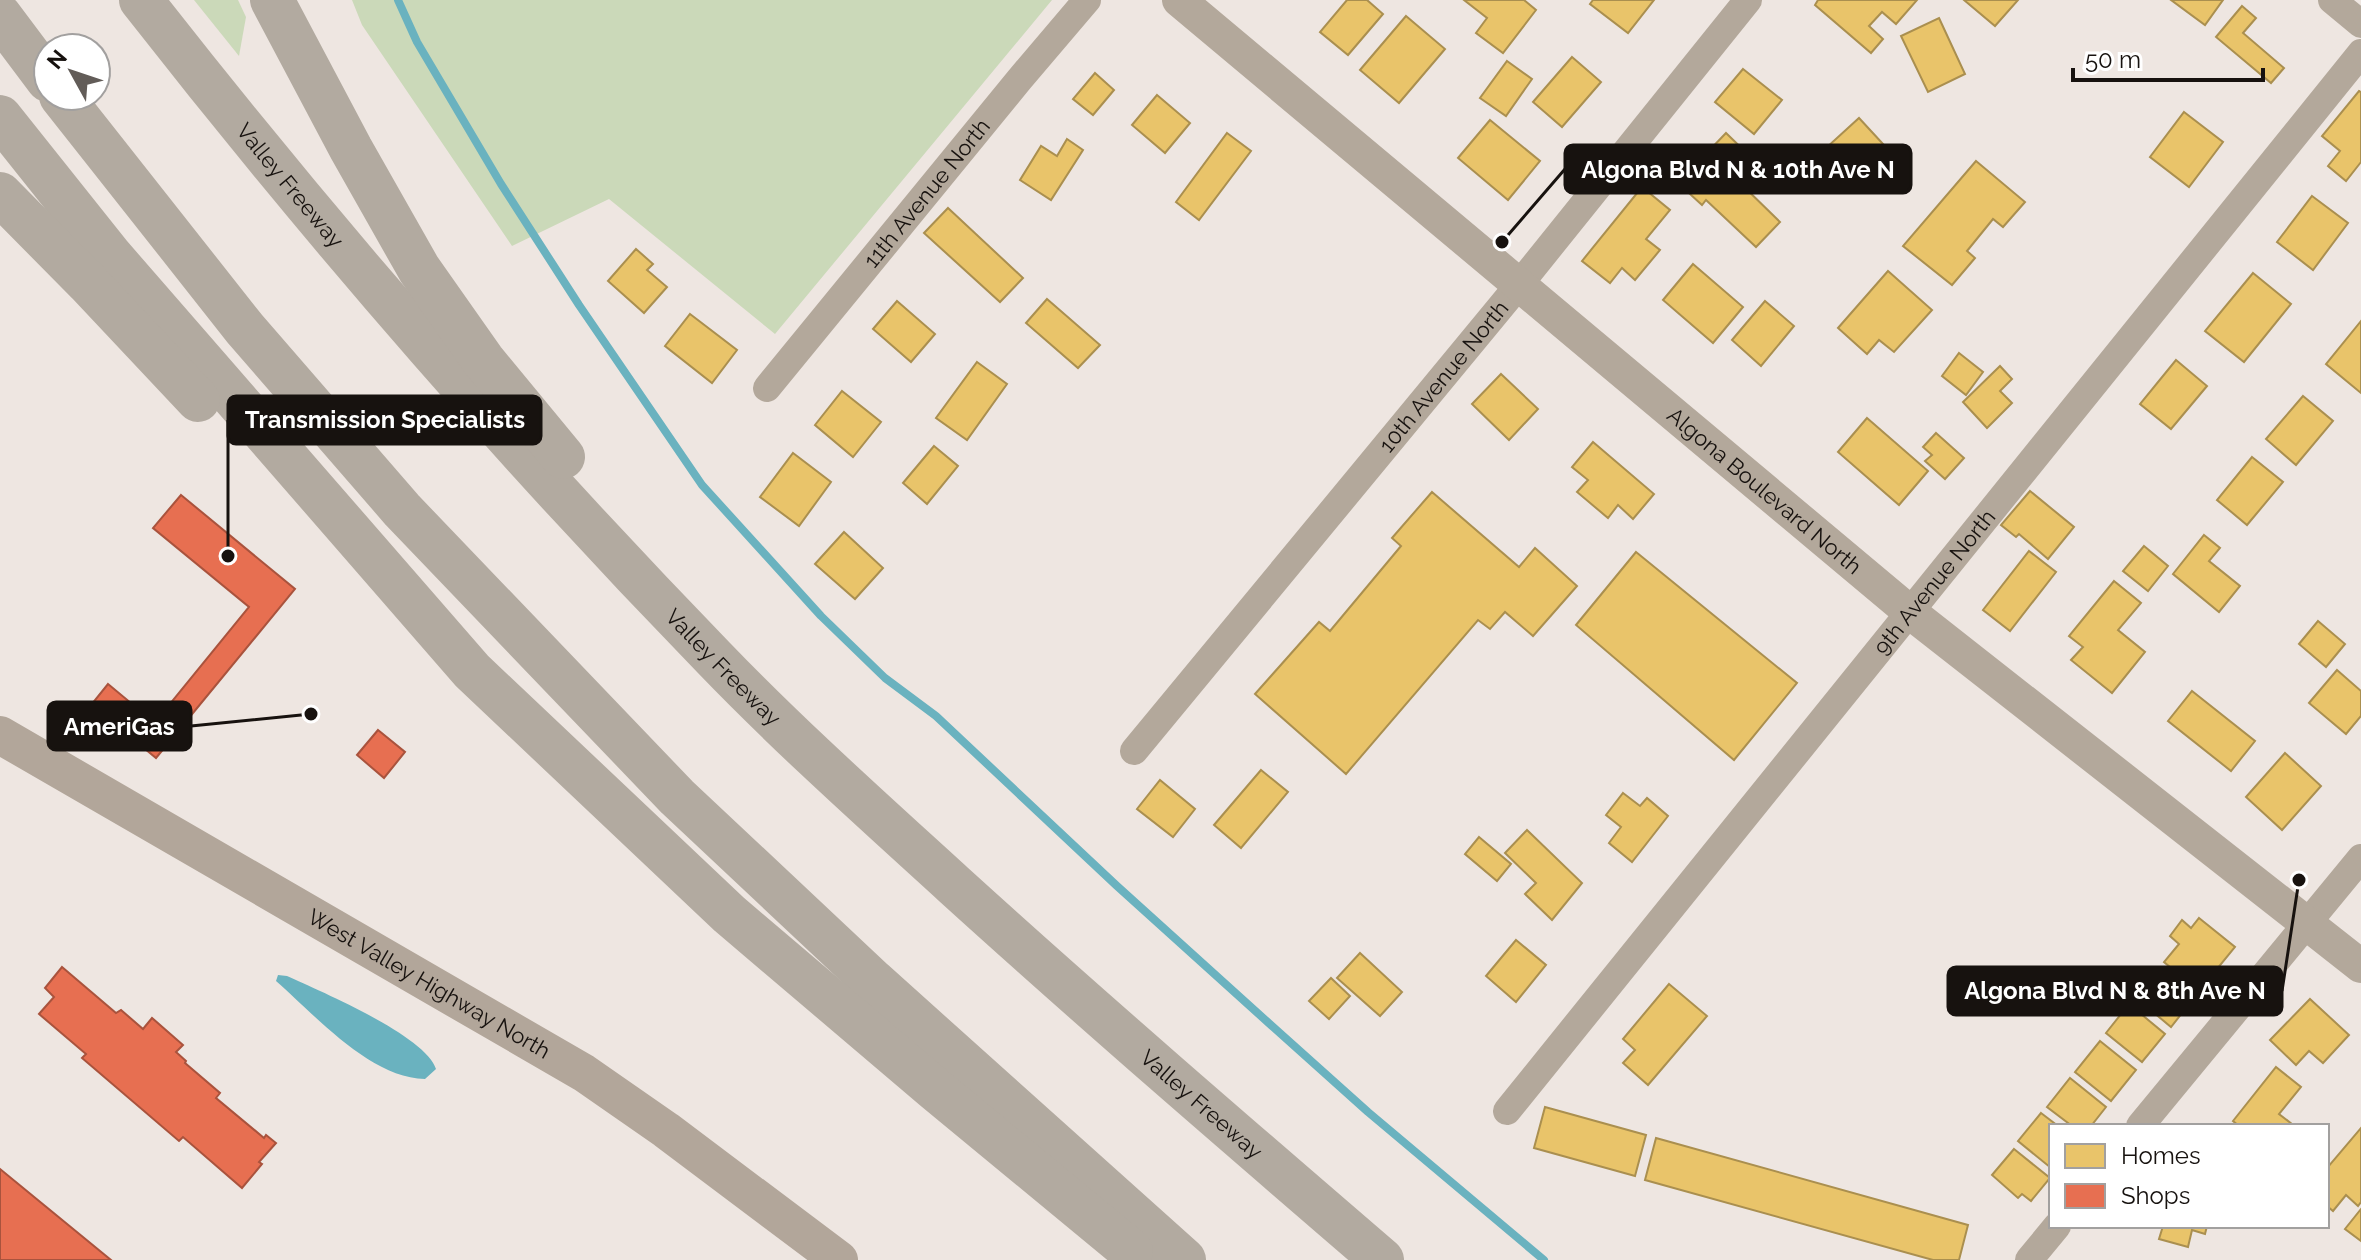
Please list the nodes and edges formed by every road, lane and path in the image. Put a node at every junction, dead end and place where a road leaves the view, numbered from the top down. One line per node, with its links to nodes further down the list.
1 (141, 0): 20 (highway, Valley Freeway)
2 (272, 0): 20 (highway)
3 (1087, 0): 15 (street, 11th Avenue North)
4 (1179, 0): 14 (street, Algona Boulevard North)
5 (1748, 0): 14 (street, 10th Avenue North)
6 (2332, 0): 8 (street)
7 (0, 16): 10 (highway)
8 (2361, 24)
9 (2361, 53): 16 (street, 9th Avenue North)
10 (32, 59)
11 (74, 112): 29 (highway)
12 (0, 117): 17 (highway)
13 (0, 194): 17 (highway)
14 (1518, 286): 16 (street, Algona Boulevard North); 19 (street, 10th Avenue North)
15 (767, 388)
16 (1911, 613): 22 (street, Algona Boulevard North); 24 (street, 9th Avenue North)
17 (472, 671): 28 (highway)
18 (0, 735): 27 (main road, West Valley Highway North)
19 (1134, 751)
20 (855, 795): 30 (highway, Valley Freeway)
21 (2361, 858): 22 (street)
22 (2307, 924): 23 (street, Algona Boulevard North); 25 (street)
23 (2361, 966)
24 (1507, 1111)
25 (2142, 1124)
26 (2055, 1228): 31 (street)
27 (839, 1260)
28 (1142, 1260)
29 (1184, 1260)
30 (1382, 1260)
31 (2029, 1260)

